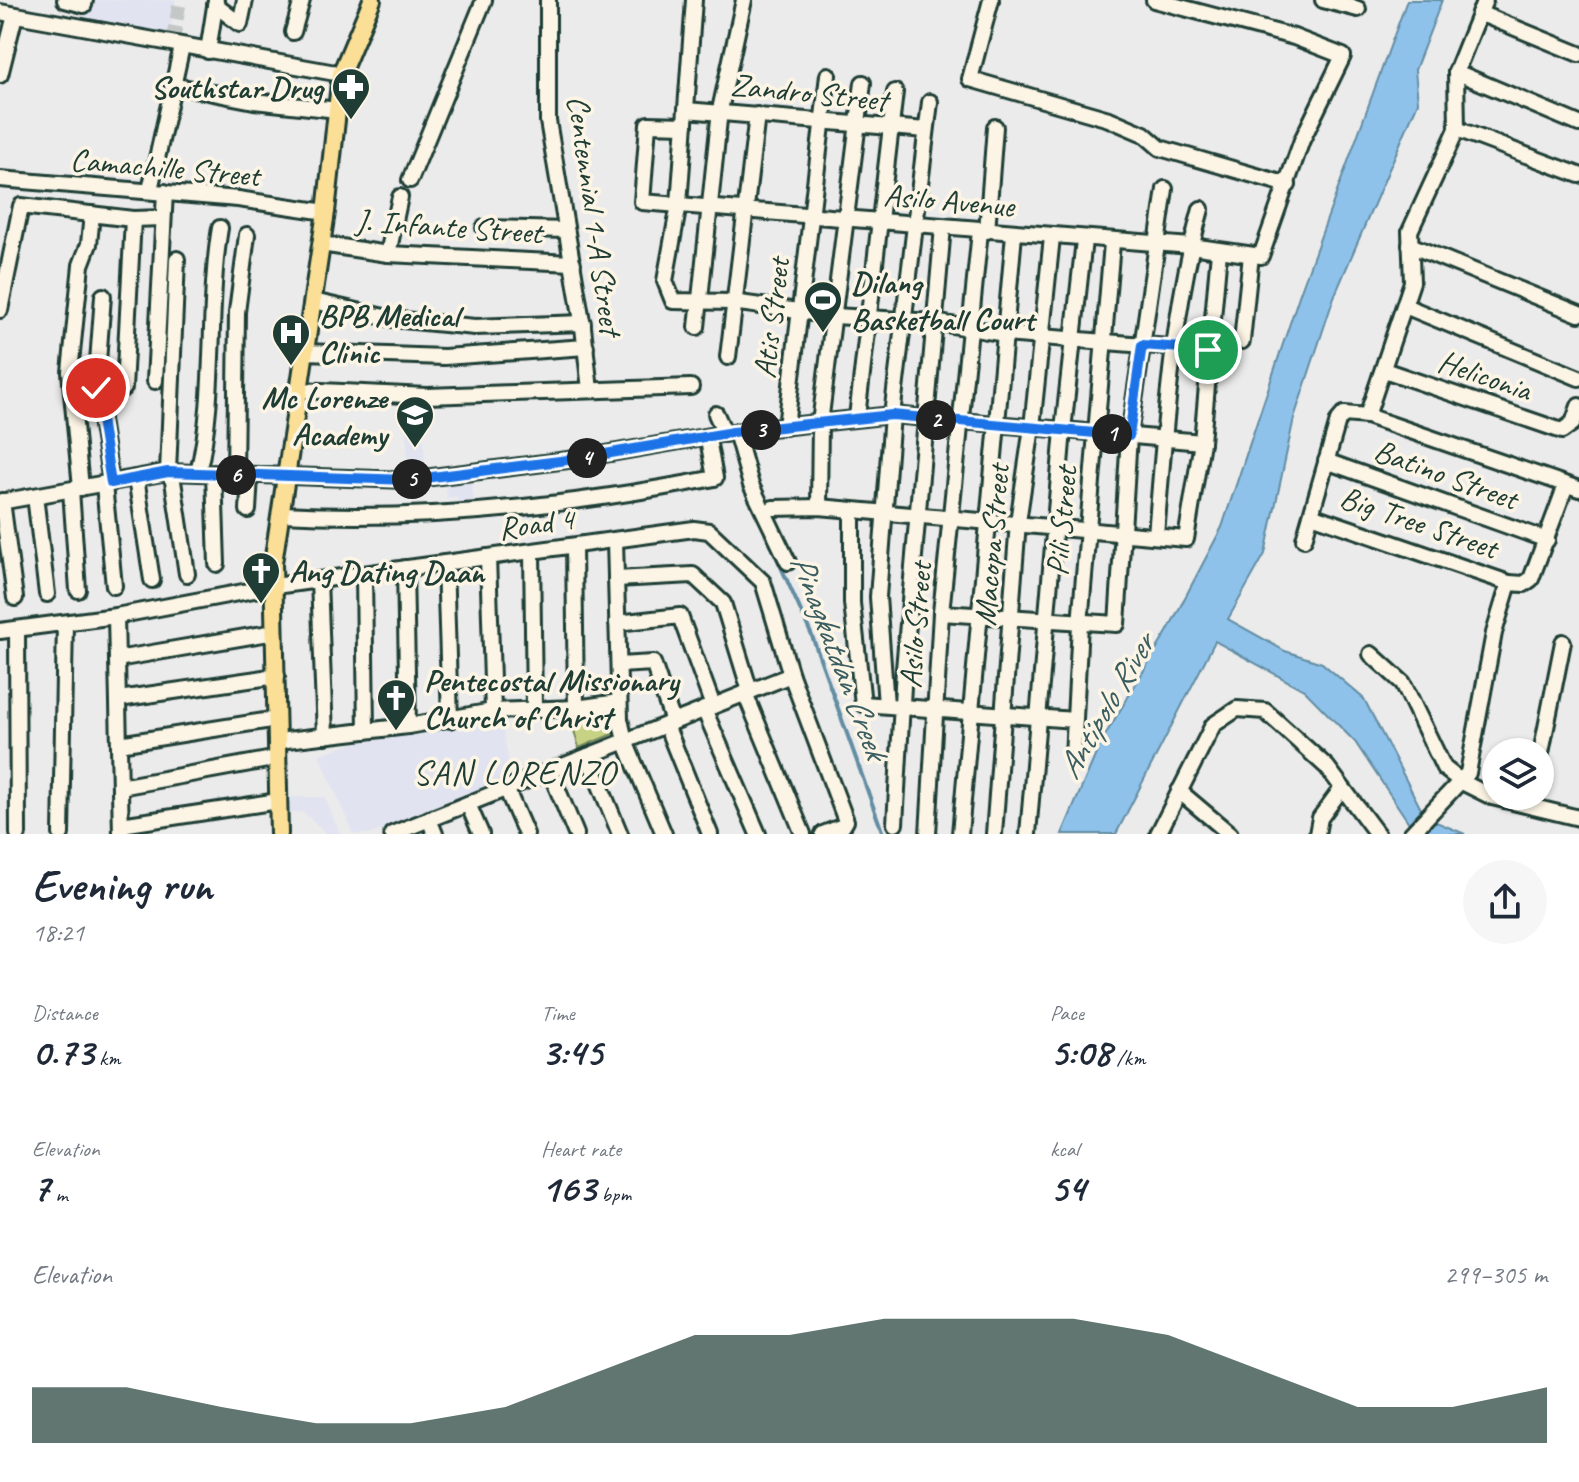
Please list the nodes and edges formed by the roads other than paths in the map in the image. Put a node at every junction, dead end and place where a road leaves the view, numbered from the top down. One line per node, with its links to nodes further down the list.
1 (65, 0): 2 (street)
2 (85, 0)
3 (245, 0): 13 (street)
4 (302, 0): 17 (street)
5 (372, 0): 22 (main road)
6 (484, 0): 42 (street)
7 (548, 0): 63 (street, Centennial 1-A Street)
8 (694, 0): 32 (street)
9 (744, 0): 30 (street)
10 (991, 0): 43 (street)
11 (1154, 0): 43 (street)
12 (1323, 0): 15 (street)
13 (215, 2): 19 (street)
14 (1482, 6): 20 (street); 21 (street)
15 (1358, 9)
16 (8, 13): 18 (street); 23 (street)
17 (293, 32)
18 (175, 44): 19 (street); 26 (street)
19 (208, 51): 22 (street)
20 (1579, 54)
21 (1456, 72): 34 (street); 38 (street)
22 (341, 74): 29 (main road)
23 (0, 75)
24 (828, 75): 33 (street, Atis Street)
25 (863, 83): 35 (street)
26 (172, 85): 29 (street); 45 (street)
27 (895, 92): 37 (street)
28 (930, 102): 39 (street)
29 (338, 110): 52 (main road)
30 (720, 110): 31 (street, Zandro Street); 32 (street, Zandro Street); 49 (street)
31 (757, 115): 33 (street, Zandro Street); 51 (street)
32 (685, 117): 47 (street, Zandro Street); 48 (street)
33 (824, 122): 35 (street, Zandro Street); 54 (street, Atis Street)
34 (1579, 124)
35 (859, 125): 37 (street, Zandro Street); 57 (street)
36 (995, 127): 64 (street, Asilo Street)
37 (891, 129): 39 (street, Zandro Street); 58 (street)
38 (1457, 129): 40 (street); 72 (street)
39 (926, 130): 59 (street)
40 (1579, 175)
41 (0, 179): 45 (street, Camachille Street)
42 (410, 180)
43 (1288, 185): 76 (street)
44 (1165, 189): 71 (street)
45 (157, 191): 52 (street, Camachille Street); 55 (street)
46 (400, 197): 75 (street)
47 (642, 201): 48 (street, Asilo Avenue)
48 (679, 204): 49 (street, Asilo Avenue); 80 (street)
49 (710, 207): 51 (street, Asilo Avenue); 80 (street)
50 (1201, 209): 73 (street)
51 (746, 210): 54 (street, Asilo Avenue); 82 (street)
52 (326, 212): 70 (main road)
53 (92, 214): 56 (street); 85 (street); 139 (street)
54 (811, 216): 57 (street, Asilo Avenue); 84 (street, Atis Street)
55 (162, 218): 56 (street); 107 (street)
56 (133, 219): 109 (street)
57 (845, 219): 58 (street, Asilo Avenue); 87 (street)
58 (880, 222): 59 (street, Asilo Avenue); 88 (street)
59 (912, 225): 60 (street, Asilo Avenue); 89 (street)
60 (943, 227): 64 (street, Asilo Avenue); 90 (street)
61 (220, 228): 131 (street)
62 (484, 228): 63 (street)
63 (566, 230): 78 (street, Centennial 1-A Street)
64 (983, 231): 65 (street, Asilo Avenue); 93 (street, Asilo Street)
65 (1014, 234): 67 (street, Asilo Avenue); 94 (street)
66 (247, 235): 133 (street)
67 (1052, 237): 68 (street, Asilo Avenue); 95 (street, Macopa Street)
68 (1084, 240): 69 (street, Asilo Avenue); 96 (street)
69 (1112, 243): 71 (street, Asilo Avenue); 97 (street, Pili Street)
70 (321, 244): 75 (street, J. Infante Street); 81 (main road)
71 (1157, 245): 73 (street, Asilo Avenue); 99 (street)
72 (1410, 245): 83 (street); 86 (street)
73 (1191, 246): 74 (street, Asilo Avenue); 101 (street)
74 (1219, 251): 76 (street, Asilo Avenue); 102 (street)
75 (388, 254): 78 (street, J. Infante Street)
76 (1251, 255): 98 (street)
77 (177, 259): 130 (street)
78 (573, 263): 91 (street, Centennial 1-A Street)
79 (103, 296): 137 (street)
80 (701, 300): 82 (street); 92 (street)
81 (313, 301): 91 (street); 103 (main road)
82 (732, 302): 84 (street); 104 (street)
83 (1405, 306): 105 (street); 106 (street)
84 (800, 309): 87 (street); 121 (street, Atis Street)
85 (0, 310)
86 (1579, 314)
87 (835, 316): 88 (street); 119 (street)
88 (869, 319): 89 (street); 116 (street)
89 (902, 320): 90 (street); 114 (street)
90 (934, 322): 93 (street); 117 (street)
91 (583, 323): 100 (street, Centennial 1-A Street)
92 (697, 327)
93 (971, 328): 94 (street); 118 (street, Asilo Street)
94 (1005, 334): 95 (street); 120 (street)
95 (1040, 336): 96 (street); 122 (street, Macopa Street)
96 (1073, 338): 97 (street); 123 (street)
97 (1104, 340): 99 (street); 124 (street, Pili Street)
98 (1242, 341)
99 (1142, 345): 101 (street); 126 (street)
100 (586, 347): 103 (street); 111 (street, Centennial 1-A Street)
101 (1176, 349): 102 (street); 127 (street)
102 (1208, 350): 128 (street)
103 (305, 352): 110 (main road)
104 (728, 357)
105 (1384, 370): 112 (street, Heliconia); 115 (street)
106 (1579, 378)
107 (155, 381)
108 (691, 387): 111 (street)
109 (124, 388)
110 (300, 390): 111 (street); 135 (main road)
111 (590, 390)
112 (1579, 406)
113 (716, 414): 125 (street)
114 (892, 415): 116 (street); 117 (street); 146 (street)
115 (1367, 416): 129 (street); 138 (street)
116 (857, 417): 119 (street)
117 (925, 419): 118 (street); 148 (street)
118 (961, 421): 120 (street); 150 (street, Asilo Street)
119 (820, 423): 121 (street); 142 (street)
120 (999, 425): 122 (street); 151 (street)
121 (786, 427): 125 (street)
122 (1032, 427): 123 (street); 152 (street, Macopa Street)
123 (1063, 430): 124 (street); 153 (street)
124 (1097, 432): 126 (street); 154 (street, Pili Street)
125 (723, 435): 135 (street); 147 (street); 163 (street)
126 (1129, 436): 127 (street); 155 (street)
127 (1165, 440): 128 (street); 156 (street)
128 (1202, 442): 156 (street)
129 (1326, 461): 149 (street); 158 (street, Batino Street)
130 (168, 472): 131 (street); 136 (street); 167 (street)
131 (198, 472): 132 (street)
132 (214, 473): 133 (street); 165 (street)
133 (235, 475): 134 (street)
134 (250, 476): 135 (street); 144 (street)
135 (286, 477): 147 (main road)
136 (136, 478): 137 (street); 170 (street)
137 (107, 484): 139 (street); 173 (street)
138 (1572, 487): 158 (street)
139 (76, 489): 140 (street); 175 (street)
140 (35, 496): 141 (street); 176 (street)
141 (1, 501): 177 (street)
142 (819, 507): 143 (street); 145 (street)
143 (773, 508)
144 (248, 510)
145 (852, 510): 146 (street); 198 (street)
146 (884, 513): 148 (street); 198 (street)
147 (282, 514): 174 (main road)
148 (920, 515): 150 (street); 199 (street)
149 (1311, 515): 157 (street); 172 (street, Big Tree Street)
150 (953, 517): 151 (street); 178 (street, Asilo Street)
151 (988, 521): 152 (street); 180 (street)
152 (1018, 522): 153 (street); 181 (street, Macopa Street)
153 (1054, 526): 154 (street); 182 (street)
154 (1090, 530): 155 (street); 185 (street, Pili Street)
155 (1125, 532): 156 (street); 185 (street)
156 (1156, 535)
157 (1304, 539)
158 (1547, 540): 172 (street)
159 (615, 541): 160 (street, Road 4); 169 (street); 193 (street, Road 4)
160 (574, 546): 161 (street, Road 4); 201 (street)
161 (532, 552): 162 (street, Road 4); 200 (street)
162 (488, 557): 164 (street, Road 4); 204 (street)
163 (788, 562)
164 (445, 563): 166 (street, Road 4); 209 (street)
165 (217, 564)
166 (405, 568): 168 (street, Road 4); 212 (street)
167 (187, 574)
168 (364, 574): 171 (street, Road 4); 213 (street)
169 (616, 579): 184 (street); 195 (street)
170 (152, 580)
171 (319, 580): 174 (street, Road 4); 214 (street)
172 (1509, 583): 222 (street)
173 (114, 586)
174 (275, 586): 179 (street, Road 4); 188 (main road)
175 (78, 590)
176 (47, 594)
177 (15, 598)
178 (941, 613): 180 (street); 203 (street, Asilo Street)
179 (116, 616): 183 (street, Road 4); 191 (street)
180 (979, 616): 181 (street); 205 (street)
181 (1012, 619): 182 (street); 206 (street, Macopa Street)
182 (1046, 621): 185 (street); 208 (street)
183 (65, 623): 186 (street, Road 4); 237 (street)
184 (617, 623): 192 (street); 202 (street)
185 (1080, 624): 210 (street, Pili Street)
186 (17, 630): 187 (street, Road 4); 236 (street)
187 (0, 631)
188 (275, 632): 191 (street); 194 (main road)
189 (1563, 642): 215 (street)
190 (1371, 654): 222 (street)
191 (117, 659): 196 (street)
192 (619, 665): 197 (street); 211 (street)
193 (791, 675): 195 (street); 249 (street, Road 4)
194 (277, 676): 196 (street); 207 (main road)
195 (748, 692): 202 (street); 248 (street)
196 (119, 699): 217 (street)
197 (619, 702): 201 (street); 216 (street)
198 (886, 705): 199 (street)
199 (904, 706): 203 (street); 233 (street)
200 (534, 708): 201 (street); 204 (street)
201 (576, 708)
202 (709, 708): 211 (street); 247 (street)
203 (936, 708): 205 (street); 250 (street, Asilo Street)
204 (493, 711): 209 (street)
205 (970, 712): 206 (street); 251 (street)
206 (1004, 714): 208 (street); 252 (street, Macopa Street)
207 (277, 719): 217 (street); 218 (main road)
208 (1039, 719): 210 (street); 253 (street)
209 (450, 720): 212 (street)
210 (1074, 720): 220 (street, Pili Street)
211 (670, 723): 216 (street); 246 (street)
212 (408, 726): 213 (street)
213 (366, 731): 214 (street)
214 (325, 736): 218 (street)
215 (1544, 738)
216 (625, 741): 219 (street); 245 (street)
217 (119, 744): 223 (street)
218 (278, 750): 223 (street); 228 (main road)
219 (588, 756): 221 (street); 244 (street)
220 (1073, 756)
221 (550, 771): 224 (street); 243 (street)
222 (1459, 785): 227 (street); 235 (street)
223 (120, 787): 234 (street)
224 (506, 788): 229 (street); 242 (street)
225 (1342, 788): 226 (street); 256 (street); 257 (street)
226 (1179, 791): 254 (street); 255 (street)
227 (1482, 793)
228 (278, 801): 234 (street); 238 (main road)
229 (468, 804): 232 (street); 241 (street)
230 (1554, 809): 231 (street)
231 (1579, 818)
232 (429, 819): 239 (street); 240 (street)
233 (895, 824)
234 (121, 830)
235 (1412, 833)
236 (18, 834)
237 (61, 834)
238 (279, 834)
239 (392, 834)
240 (435, 834)
241 (481, 834)
242 (526, 834)
243 (576, 834)
244 (620, 834)
245 (664, 834)
246 (710, 834)
247 (758, 834)
248 (803, 834)
249 (823, 834)
250 (928, 834)
251 (960, 834)
252 (994, 834)
253 (1028, 834)
254 (1158, 834)
255 (1230, 834)
256 (1317, 834)
257 (1377, 834)

